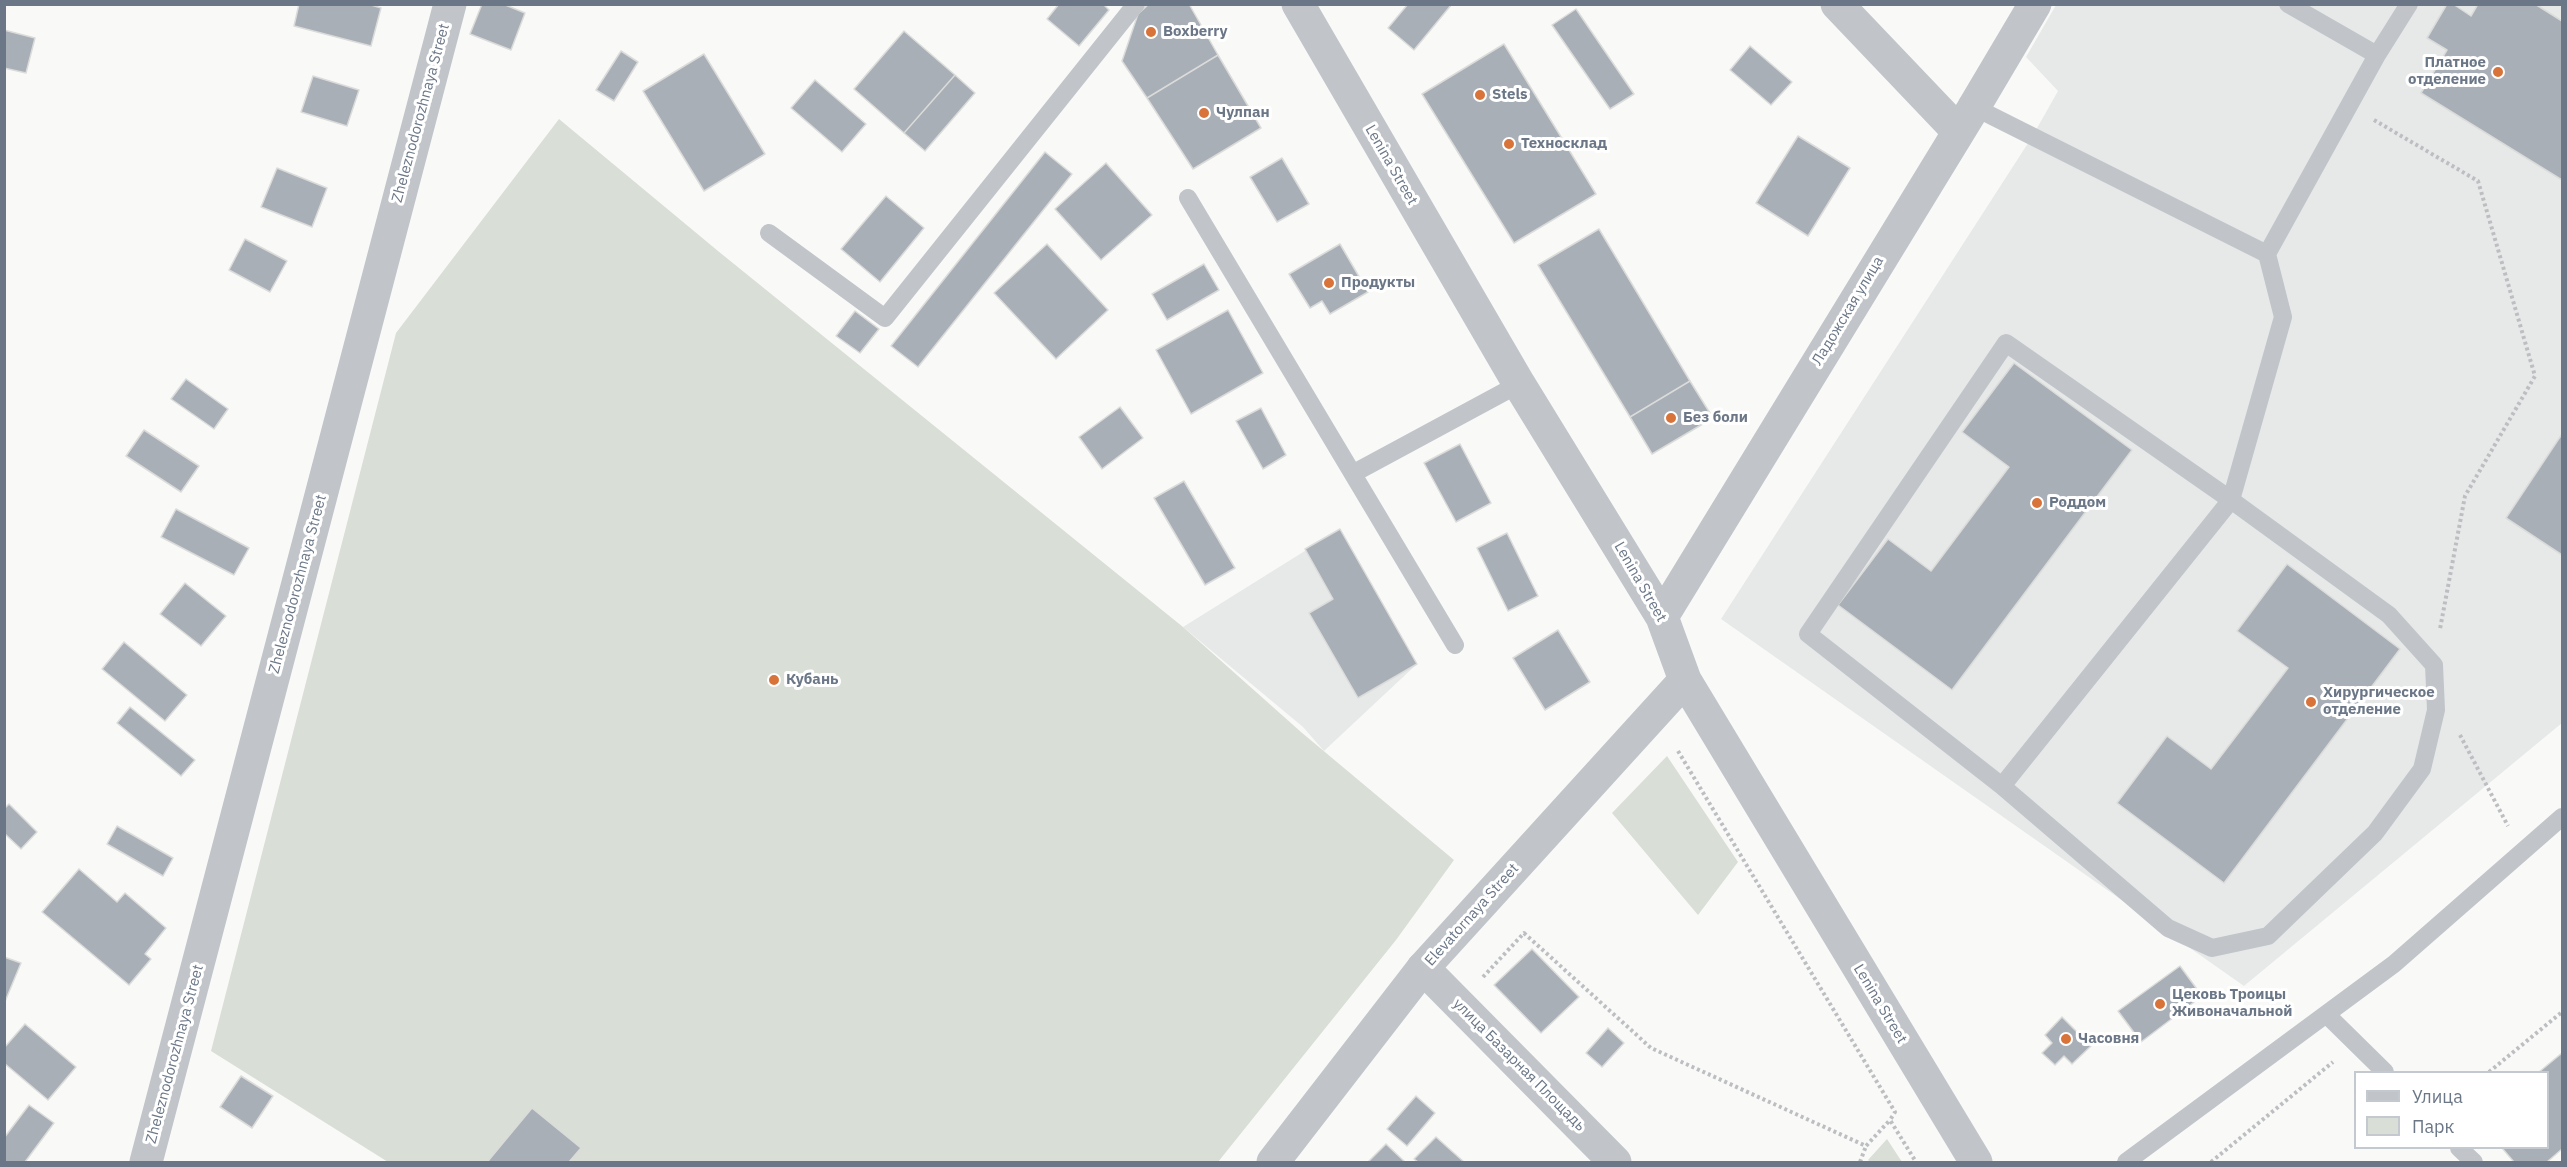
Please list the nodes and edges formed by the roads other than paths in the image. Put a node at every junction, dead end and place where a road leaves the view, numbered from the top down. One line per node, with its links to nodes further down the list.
1 (450, 4): 25 (street, Zheleznodorozhnaya Street)
2 (1136, 4): 11 (lane)
3 (1298, 4): 13 (street, Lenina Street)
4 (1837, 4): 9 (street)
5 (2035, 4): 9 (street, Ладожская улица)
6 (2288, 4): 8 (lane)
7 (2409, 4): 8 (lane)
8 (2377, 55): 12 (lane)
9 (1966, 119): 12 (lane); 16 (street, Ладожская улица)
10 (1188, 198): 14 (lane)
11 (769, 233)
12 (2268, 254): 15 (lane)
13 (1519, 384): 14 (lane); 16 (street, Lenina Street)
14 (1354, 473): 17 (lane)
15 (2231, 500): 19 (lane); 19 (lane); 19 (lane)
16 (1662, 617): 18 (street, Lenina Street)
17 (1455, 645)
18 (1685, 680): 21 (street, Elevatornaya Street); 28 (street, Lenina Street)
19 (2002, 786)
20 (2562, 817): 22 (lane)
21 (1423, 968): 26 (street, Elevatornaya Street); 27 (street, улица Базарная Площадь)
22 (2326, 1014): 23 (lane); 29 (lane)
23 (2384, 1071)
24 (2460, 1149): 30 (lane)
25 (146, 1162)
26 (1273, 1162)
27 (1615, 1162)
28 (1976, 1162)
29 (2126, 1162)
30 (2474, 1162)

